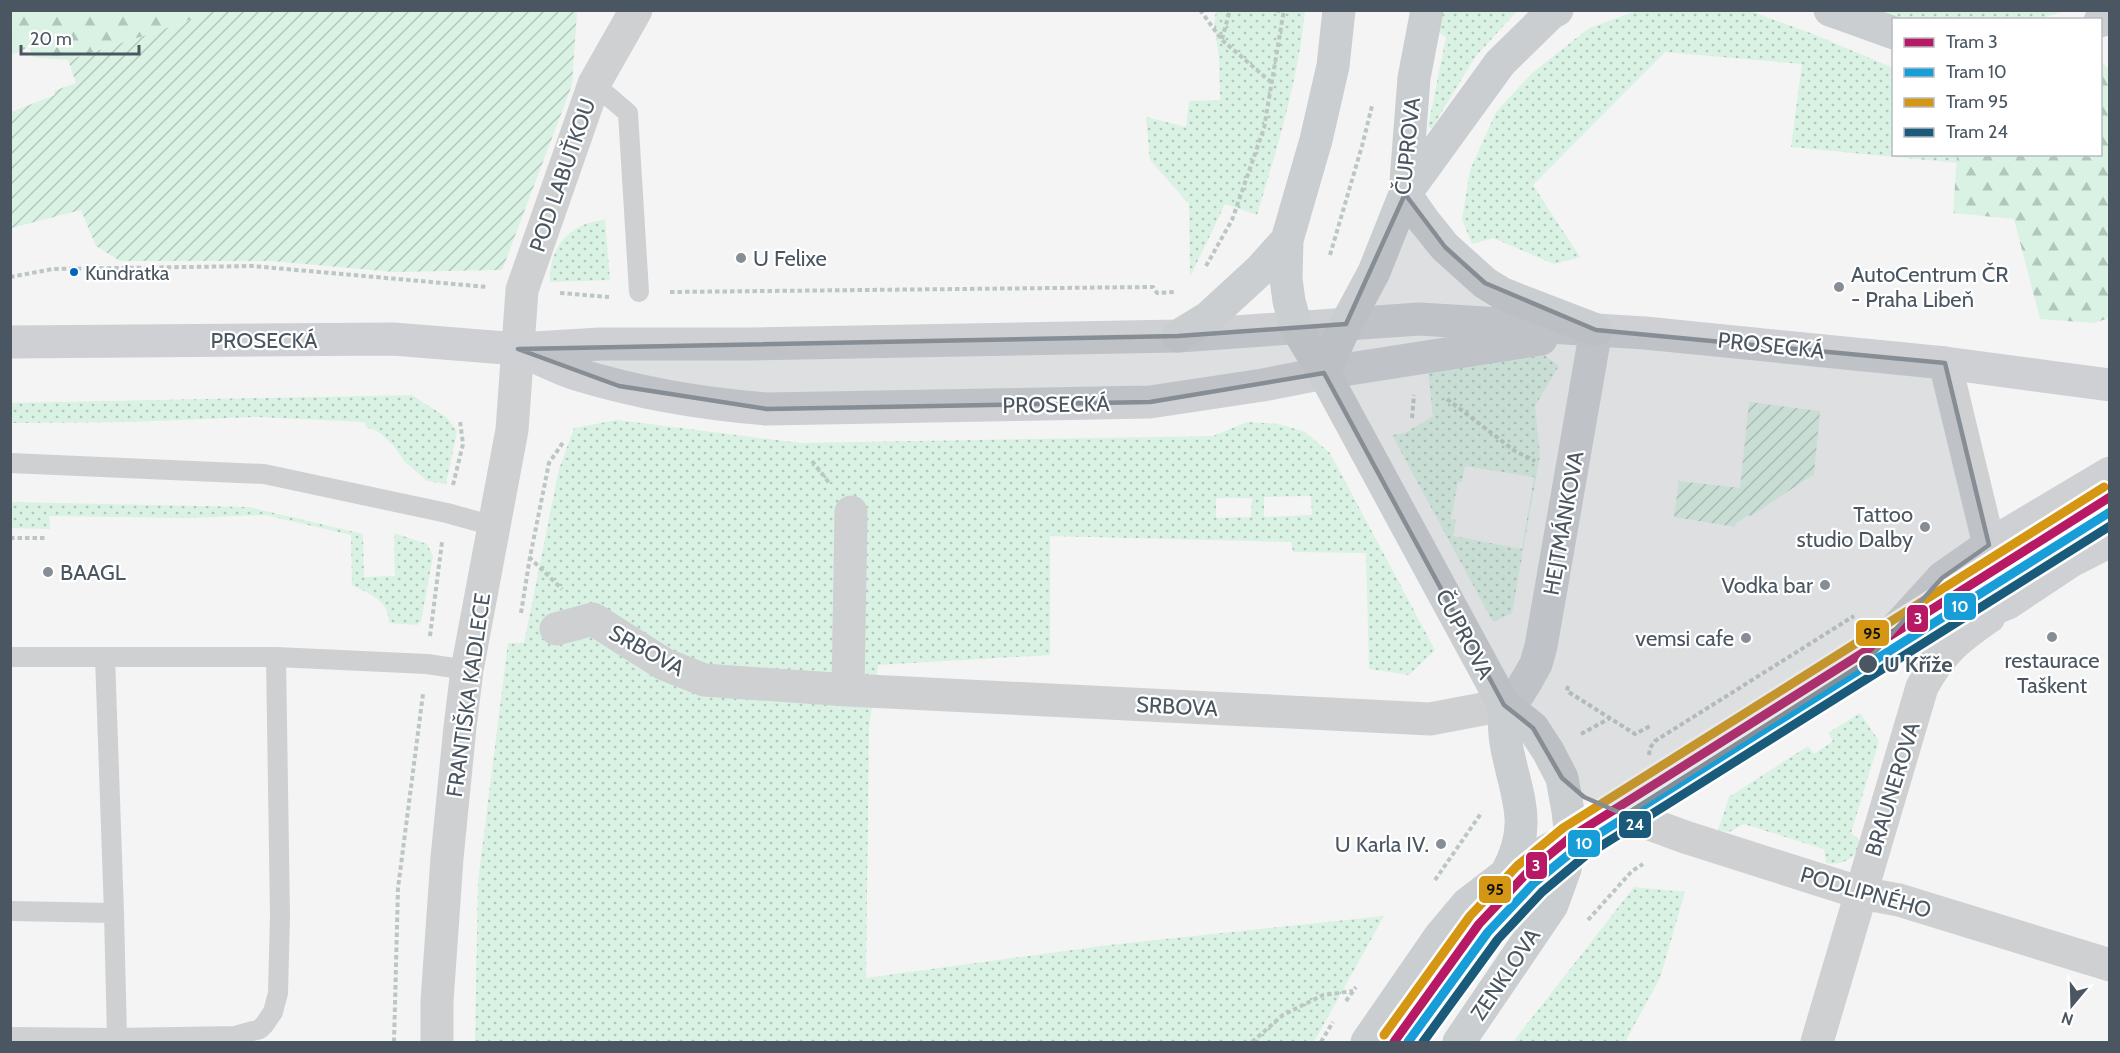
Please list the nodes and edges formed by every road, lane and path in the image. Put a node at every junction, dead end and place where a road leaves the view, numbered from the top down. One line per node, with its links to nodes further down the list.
1 (636, 10): 13 (street, POD LABUŤKOU)
2 (1200, 10): 11 (path)
3 (1230, 10): 11 (path)
4 (1276, 10): 9 (path)
5 (1339, 10): 16 (main road, ČUPROVA)
6 (1427, 10): 15 (main road, ČUPROVA)
7 (1557, 10): 15 (main road)
8 (1830, 10): 10 (main road)
9 (1283, 11): 12 (path)
10 (1892, 33)
11 (1222, 40): 12 (path)
12 (1272, 83): 18 (path)
13 (594, 84): 20 (street, POD LABUŤKOU); 21 (lane)
14 (1373, 102): 17 (path)
15 (1405, 194): 23 (main road, ČUPROVA); 25 (main road)
16 (1287, 240): 24 (main road, ČUPROVA); 26 (main road)
17 (1330, 255)
18 (1204, 271)
19 (10, 277): 20 (path)
20 (522, 290): 21 (path); 28 (street, POD LABUŤKOU)
21 (639, 292): 22 (path)
22 (1180, 292)
23 (1346, 324): 24 (main road, PROSECKÁ); 25 (main road, PROSECKÁ); 30 (main road, ČUPROVA)
24 (1296, 327): 26 (main road, PROSECKÁ); 30 (main road, ČUPROVA)
25 (1596, 330): 29 (main road, PROSECKÁ); 30 (main road, PROSECKÁ); 55 (street, HEJTMÁNKOVA)
26 (1178, 336): 28 (main road, PROSECKÁ)
27 (10, 342): 28 (main road, PROSECKÁ)
28 (518, 349): 30 (main road, PROSECKÁ); 38 (street, FRANTIŠKA KADLECE)
29 (1945, 363): 31 (main road, PROSECKÁ); 42 (street)
30 (1324, 373): 55 (main road, ČUPROVA)
31 (2109, 385)
32 (1448, 399): 35 (path)
33 (564, 441): 43 (path)
34 (10, 463): 38 (lane)
35 (1539, 464)
36 (2109, 473): 42 (main road)
37 (850, 512): 54 (street)
38 (494, 526): 43 (path); 52 (street, FRANTIŠKA KADLECE)
39 (10, 538): 40 (path)
40 (45, 538)
41 (2109, 541): 44 (main road)
42 (1989, 545): 51 (main road)
43 (530, 558): 45 (path); 46 (path)
44 (2008, 603): 51 (main road); 64 (street, BRAUNEROVA)
45 (593, 619): 47 (street, SRBOVA); 54 (street, SRBOVA)
46 (520, 621)
47 (556, 629)
48 (10, 657): 49 (lane)
49 (105, 657): 50 (lane); 67 (lane)
50 (276, 657): 52 (lane); 75 (lane)
51 (1867, 661): 59 (main road)
52 (467, 670): 76 (street, FRANTIŠKA KADLECE)
53 (1569, 680): 56 (path)
54 (848, 690): 55 (street, SRBOVA)
55 (1504, 705): 57 (main road, ČUPROVA); 62 (main road, ČUPROVA)
56 (1652, 725)
57 (1562, 778): 59 (main road); 60 (main road, ČUPROVA)
58 (1485, 807): 63 (path)
59 (1624, 815): 60 (main road); 64 (street, PODLIPNÉHO); 65 (main road)
60 (1571, 837): 62 (main road); 65 (main road, ZENKLOVA)
61 (1650, 866): 68 (path)
62 (1506, 874): 79 (main road)
63 (1429, 889)
64 (1861, 893): 69 (street, PODLIPNÉHO); 81 (street, BRAUNEROVA)
65 (1552, 905): 80 (main road, ZENKLOVA)
66 (10, 911): 67 (lane)
67 (114, 913): 75 (lane)
68 (1586, 922)
69 (2109, 965)
70 (1360, 982): 71 (path)
71 (1353, 991): 72 (path); 77 (path)
72 (1343, 1006)
73 (1338, 1014): 78 (path)
74 (10, 1037): 75 (lane)
75 (117, 1038)
76 (437, 1042)
77 (1252, 1042)
78 (1321, 1042)
79 (1367, 1042)
80 (1459, 1042)
81 (1817, 1042)

